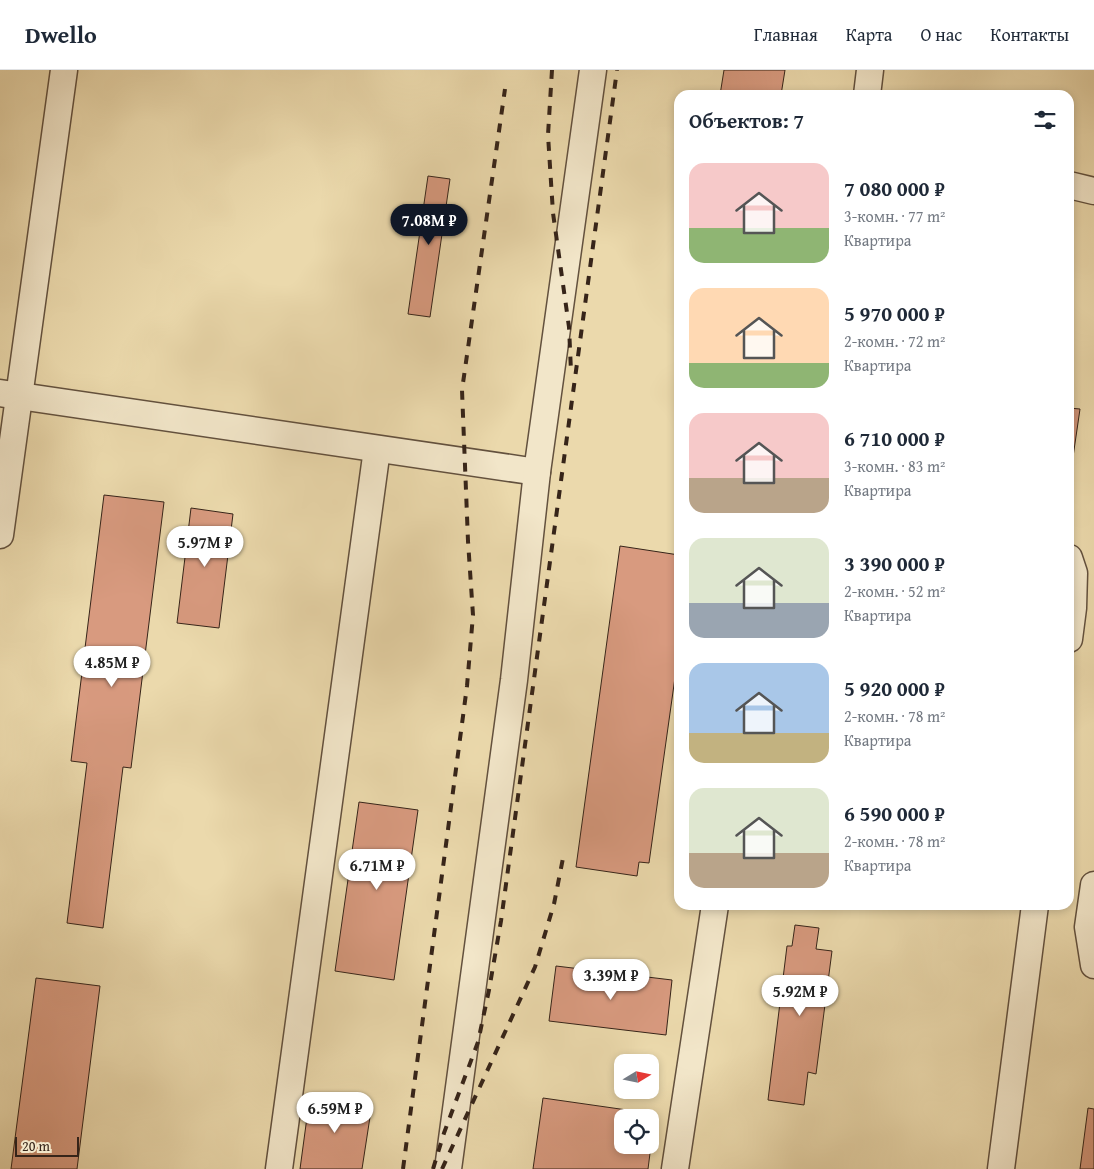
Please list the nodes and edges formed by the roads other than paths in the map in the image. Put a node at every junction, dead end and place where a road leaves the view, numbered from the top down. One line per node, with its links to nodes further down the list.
1 (64, 70): 7 (lane)
2 (593, 70): 9 (lane)
3 (870, 70): 4 (lane)
4 (868, 90)
5 (1074, 186): 6 (lane)
6 (1094, 191)
7 (10, 394): 8 (lane); 10 (lane)
8 (378, 449): 9 (lane); 15 (lane)
9 (536, 472): 16 (lane)
10 (0, 535)
11 (1094, 885): 14 (lane)
12 (714, 910): 17 (lane)
13 (1033, 910): 18 (lane)
14 (1094, 965)
15 (279, 1169)
16 (448, 1169)
17 (675, 1169)
18 (1001, 1169)

